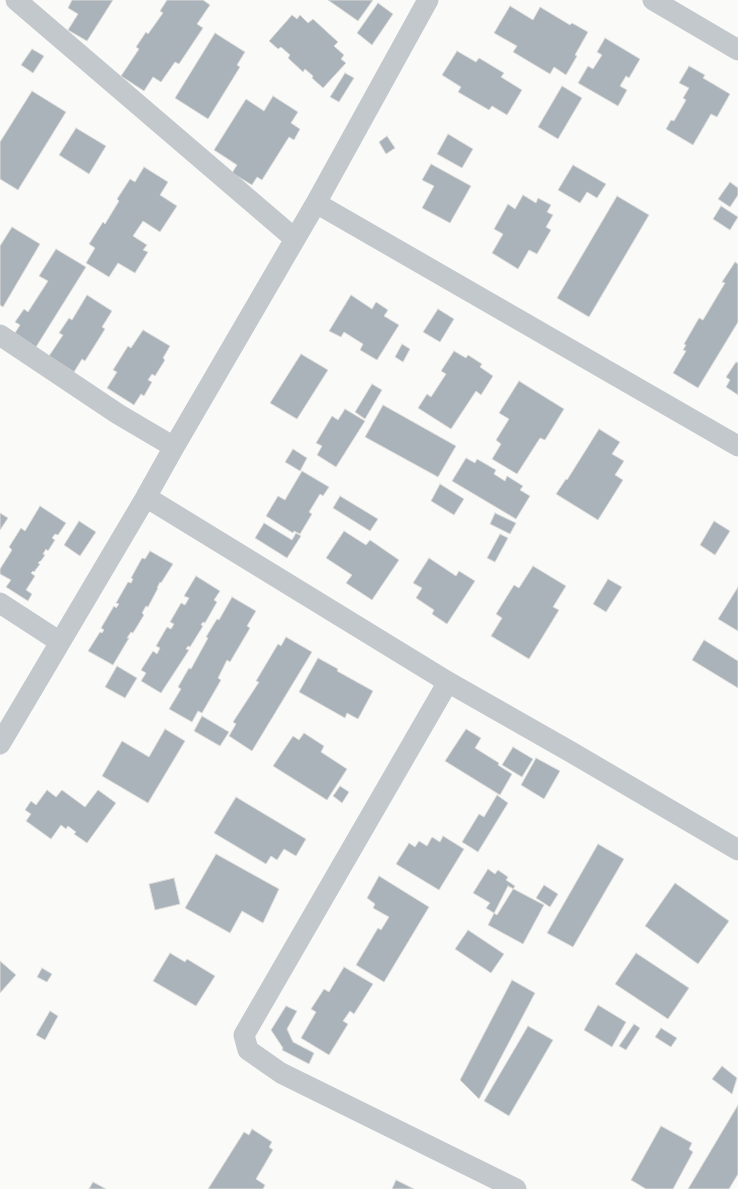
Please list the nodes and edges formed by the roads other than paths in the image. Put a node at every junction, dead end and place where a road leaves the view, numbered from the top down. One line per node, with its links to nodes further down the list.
1 (16, 0): 6 (street)
2 (428, 0): 5 (street)
3 (652, 0): 4 (street)
4 (738, 50)
5 (316, 203): 6 (street); 8 (street)
6 (295, 239): 9 (street)
7 (0, 335): 9 (street)
8 (738, 446)
9 (174, 447): 10 (street)
10 (146, 497): 12 (street); 13 (street)
11 (0, 603): 12 (street)
12 (60, 642): 14 (street)
13 (448, 682): 15 (street); 16 (street)
14 (0, 744)
15 (738, 850)
16 (516, 1189)

